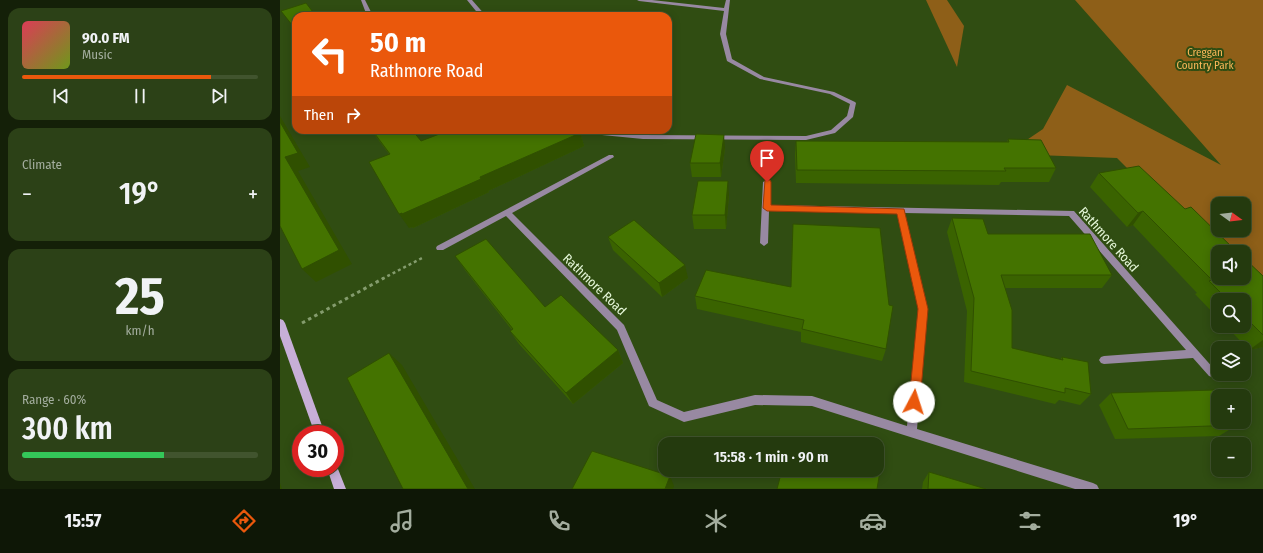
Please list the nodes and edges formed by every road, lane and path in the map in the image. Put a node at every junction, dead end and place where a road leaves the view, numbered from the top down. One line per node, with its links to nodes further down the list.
1 (363, 0): 6 (street)
2 (469, 0): 7 (street)
3 (639, 0): 5 (street)
4 (728, 0): 5 (street)
5 (726, 10): 8 (street)
6 (368, 12)
7 (480, 12)
8 (612, 134)
9 (611, 157): 13 (street)
10 (767, 182): 11 (street)
11 (767, 208): 12 (street, Rathmore Road); 14 (street)
12 (900, 211): 18 (street, Rathmore Road); 22 (street)
13 (506, 214): 15 (street); 22 (street, Rathmore Road)
14 (764, 243)
15 (440, 248): 17 (path)
16 (280, 323): 17 (street)
17 (282, 334): 21 (street)
18 (1195, 354): 19 (street); 20 (street, Rathmore Road)
19 (1104, 360)
20 (1211, 372)
21 (317, 425)
22 (912, 432): 25 (street, Rathmore Road)
23 (335, 477): 24 (street)
24 (340, 489)
25 (1093, 489)

